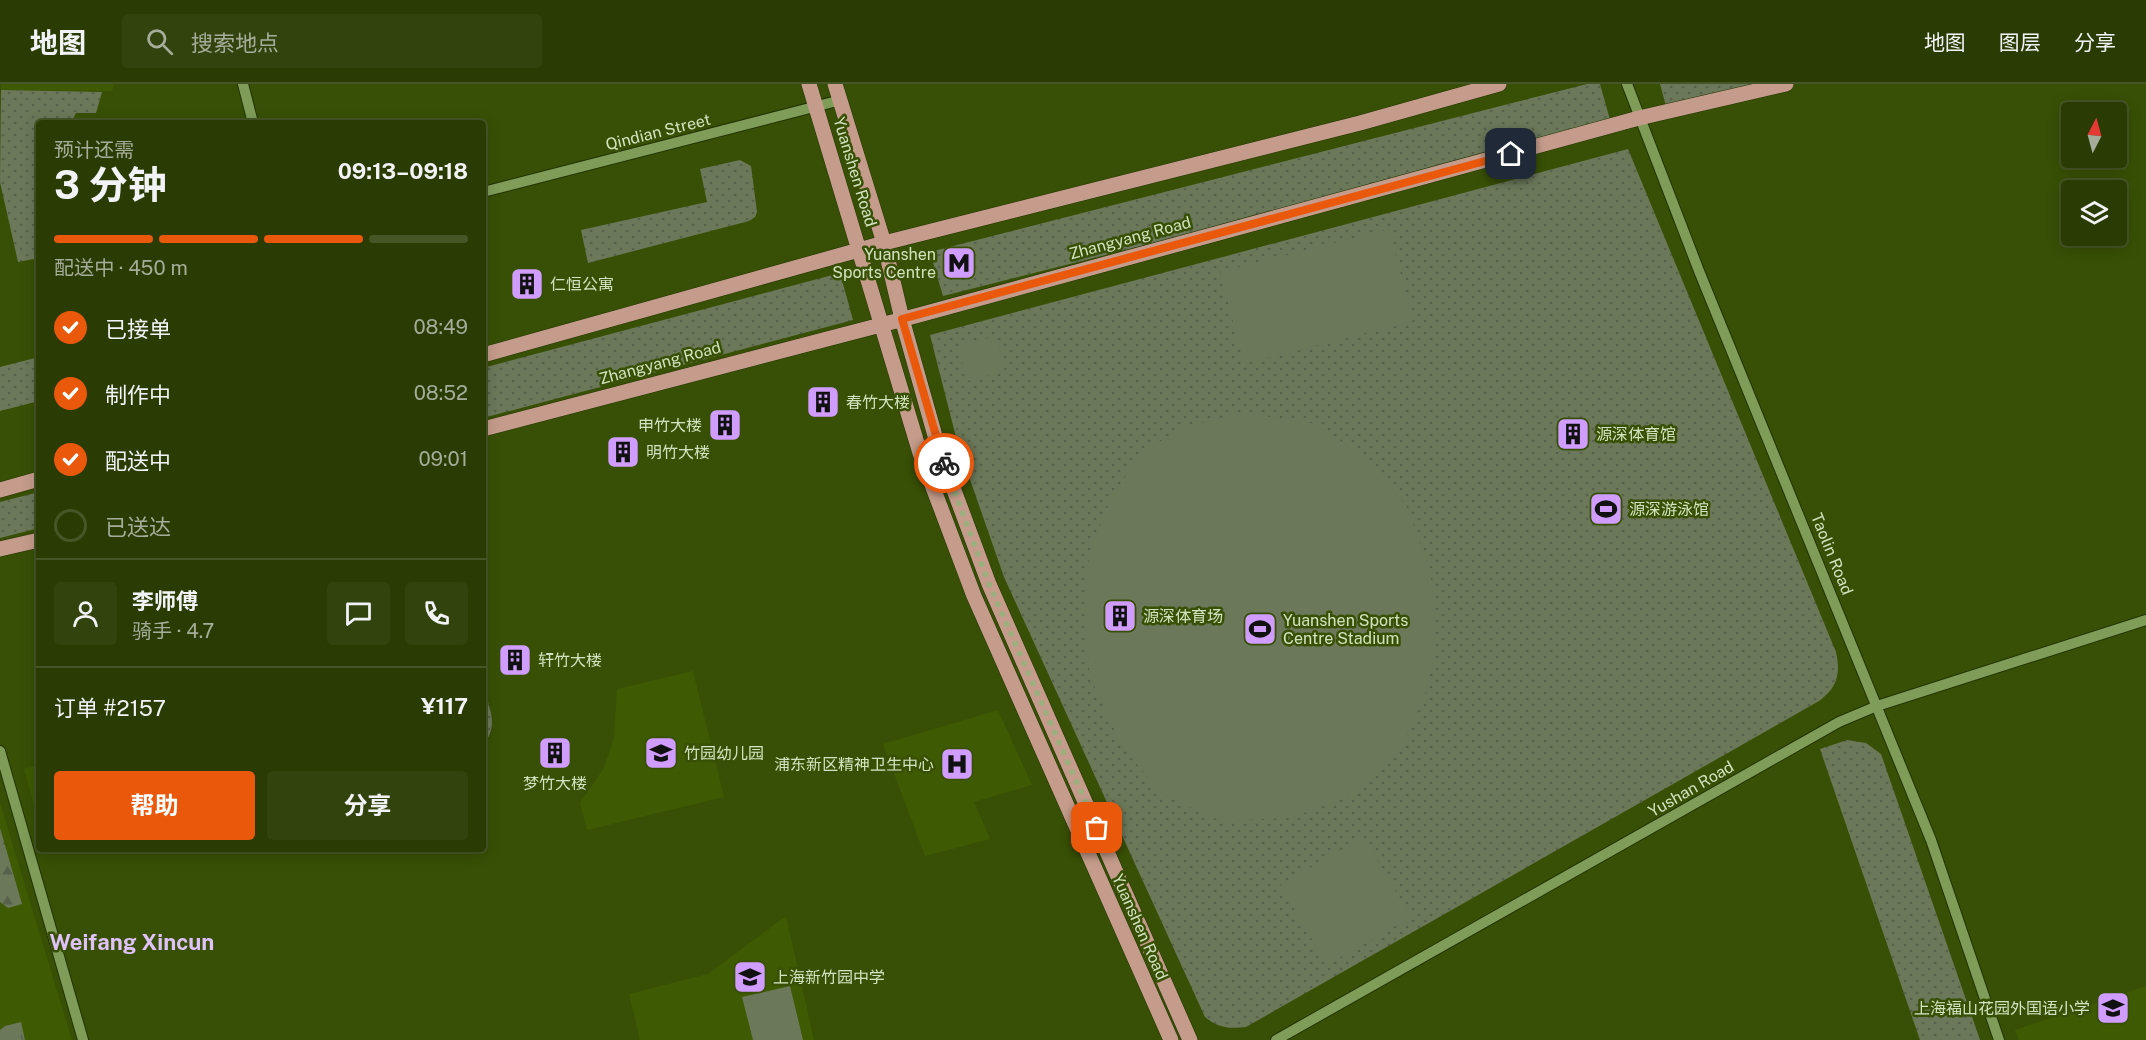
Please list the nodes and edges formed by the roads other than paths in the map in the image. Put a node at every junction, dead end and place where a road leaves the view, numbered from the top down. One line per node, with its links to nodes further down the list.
1 (243, 84): 10 (street)
2 (809, 84): 8 (main road, Yuanshen Road)
3 (836, 84): 7 (main road, Yuanshen Road)
4 (1499, 84): 12 (main road)
5 (1627, 84): 9 (street, Taolin Road)
6 (1786, 84): 9 (main road, Zhangyang Road)
7 (841, 100): 8 (street, Qindian Street); 12 (main road, Yuanshen Road)
8 (817, 106): 11 (street, Qindian Street); 13 (main road, Yuanshen Road)
9 (1639, 118): 14 (main road, Zhangyang Road); 23 (street, Taolin Road)
10 (252, 120)
11 (486, 191)
12 (884, 243): 13 (main road); 14 (main road, Yuanshen Road)
13 (860, 249): 15 (main road, Yuanshen Road); 16 (main road)
14 (902, 319): 15 (main road, Zhangyang Road); 27 (main road, Yuanshen Road)
15 (882, 324): 17 (main road, Zhangyang Road); 26 (main road, Yuanshen Road)
16 (486, 355)
17 (486, 428)
18 (36, 480): 19 (main road)
19 (0, 490)
20 (36, 541): 21 (main road)
21 (0, 549)
22 (2146, 620): 23 (street, Yushan Road)
23 (1877, 706): 28 (street, Yushan Road); 29 (street, Taolin Road)
24 (0, 751): 25 (street)
25 (83, 1040)
26 (1171, 1040)
27 (1191, 1040)
28 (1276, 1040)
29 (1999, 1040)

